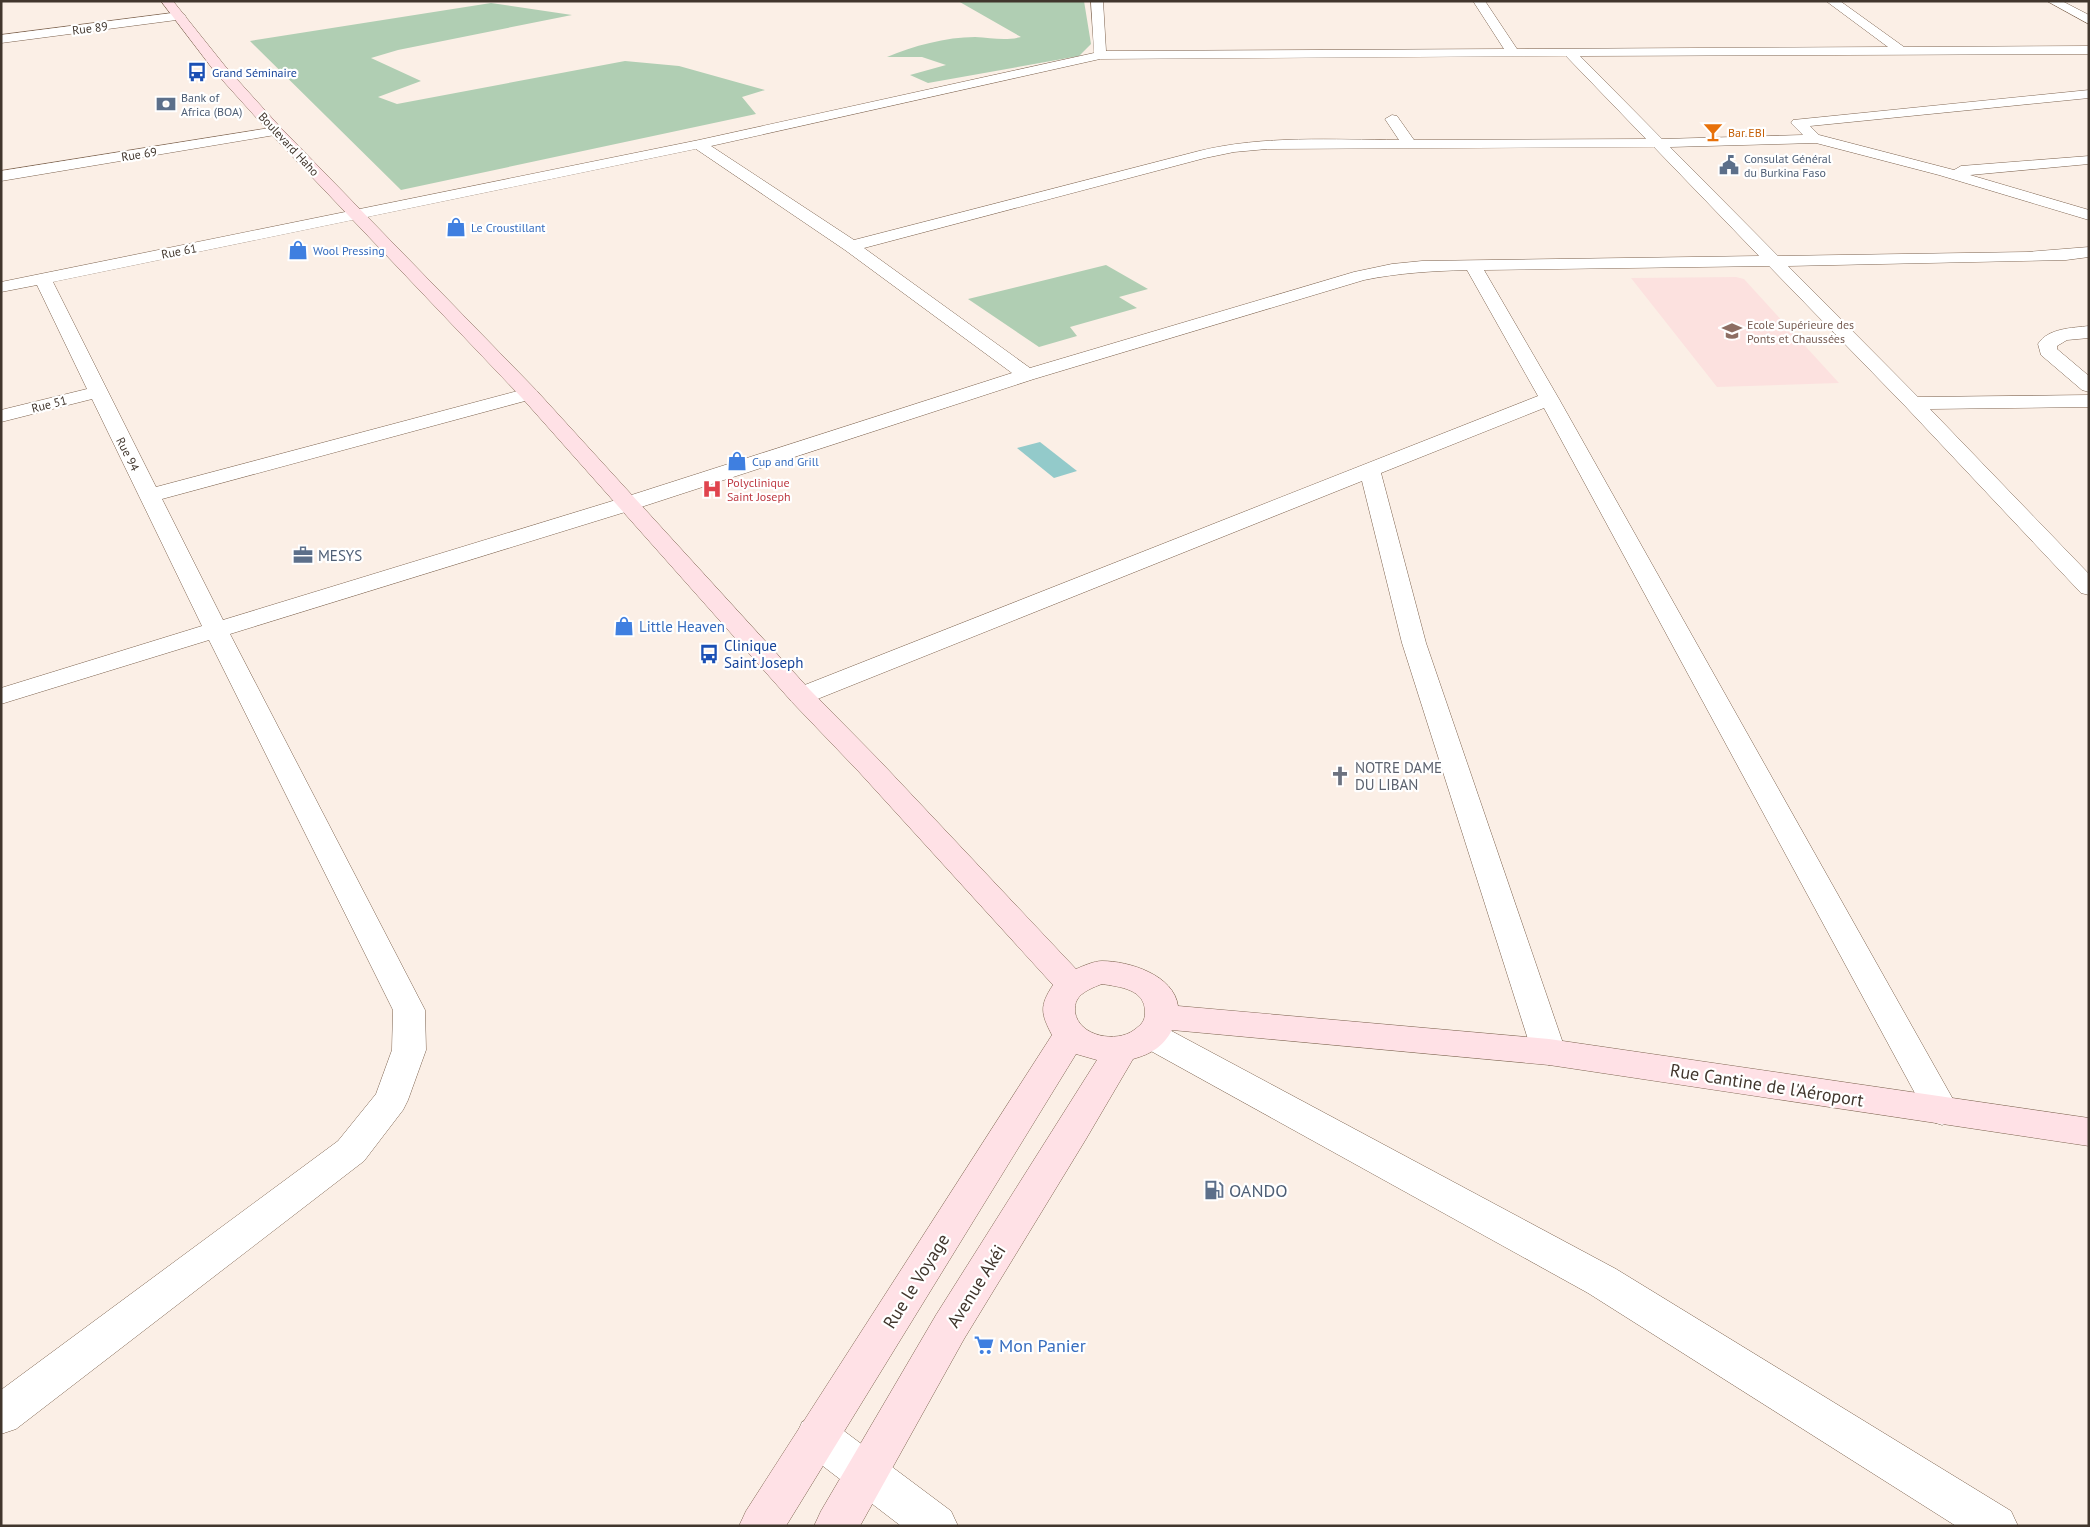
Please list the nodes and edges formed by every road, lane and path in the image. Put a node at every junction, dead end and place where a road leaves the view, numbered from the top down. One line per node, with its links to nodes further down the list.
1 (167, 1): 6 (main road, Boulevard Haho)
2 (1097, 1): 13 (street)
3 (1479, 1): 12 (street)
4 (1832, 1): 9 (street)
5 (2053, 1): 7 (street)
6 (180, 16): 8 (street, Rue 89); 16 (main road, Boulevard Haho)
7 (2089, 20)
8 (1, 39)
9 (1900, 50): 10 (street, Rue 61); 11 (street, Rue 61)
10 (2089, 50)
11 (1570, 52): 12 (street, Rue 61); 18 (street)
12 (1513, 53): 13 (street, Rue 61)
13 (1100, 55): 19 (street, Rue 61)
14 (2089, 94): 17 (street)
15 (1392, 119): 20 (street)
16 (276, 131): 23 (street, Rue 69); 24 (main road, Boulevard Haho)
17 (1816, 139): 18 (street); 22 (street)
18 (1658, 143): 20 (street); 28 (street)
19 (699, 144): 24 (street, Rue 61); 26 (street)
20 (1410, 145): 26 (street)
21 (2089, 160): 22 (street)
22 (1944, 172): 25 (street)
23 (1, 176)
24 (356, 215): 30 (street, Rue 61); 36 (main road, Boulevard Haho)
25 (2089, 215)
26 (851, 246): 33 (street)
27 (2089, 252): 28 (street)
28 (1774, 261): 29 (street); 39 (street)
29 (1473, 266): 33 (street); 37 (street)
30 (42, 278): 31 (street, Rue 61); 35 (street, Rue 94)
31 (1, 287)
32 (2089, 332): 34 (street)
33 (1027, 375): 43 (street)
34 (2089, 386)
35 (97, 392): 40 (street, Rue 51); 42 (street, Rue 94)
36 (529, 394): 42 (street); 43 (main road, Boulevard Haho)
37 (1549, 399): 41 (street); 52 (street)
38 (2089, 401): 39 (street)
39 (1913, 402): 44 (street)
40 (1, 416)
41 (1370, 470): 47 (street); 51 (street)
42 (149, 496): 45 (street, Rue 94)
43 (627, 504): 45 (street); 47 (main road, Boulevard Haho)
44 (2089, 588)
45 (216, 630): 46 (street); 54 (street, Rue 94)
46 (1, 696)
47 (802, 696): 48 (main road, Boulevard Haho)
48 (1071, 984): 49 (main road); 50 (main road)
49 (1145, 1034): 50 (main road); 51 (main road, Rue Cantine de l'Aéroport); 56 (main road, Avenue Akéi); 60 (street)
50 (1070, 1035): 55 (main road, Rue le Voyage)
51 (1549, 1052): 52 (main road, Rue Cantine de l'Aéroport)
52 (1942, 1111): 53 (main road, Rue Cantine de l'Aéroport)
53 (2089, 1132)
54 (1, 1415)
55 (817, 1436): 56 (street); 57 (main road, Rue le Voyage)
56 (867, 1474): 58 (main road, Avenue Akéi); 59 (street)
57 (761, 1526)
58 (836, 1526)
59 (936, 1526)
60 (1996, 1526)

